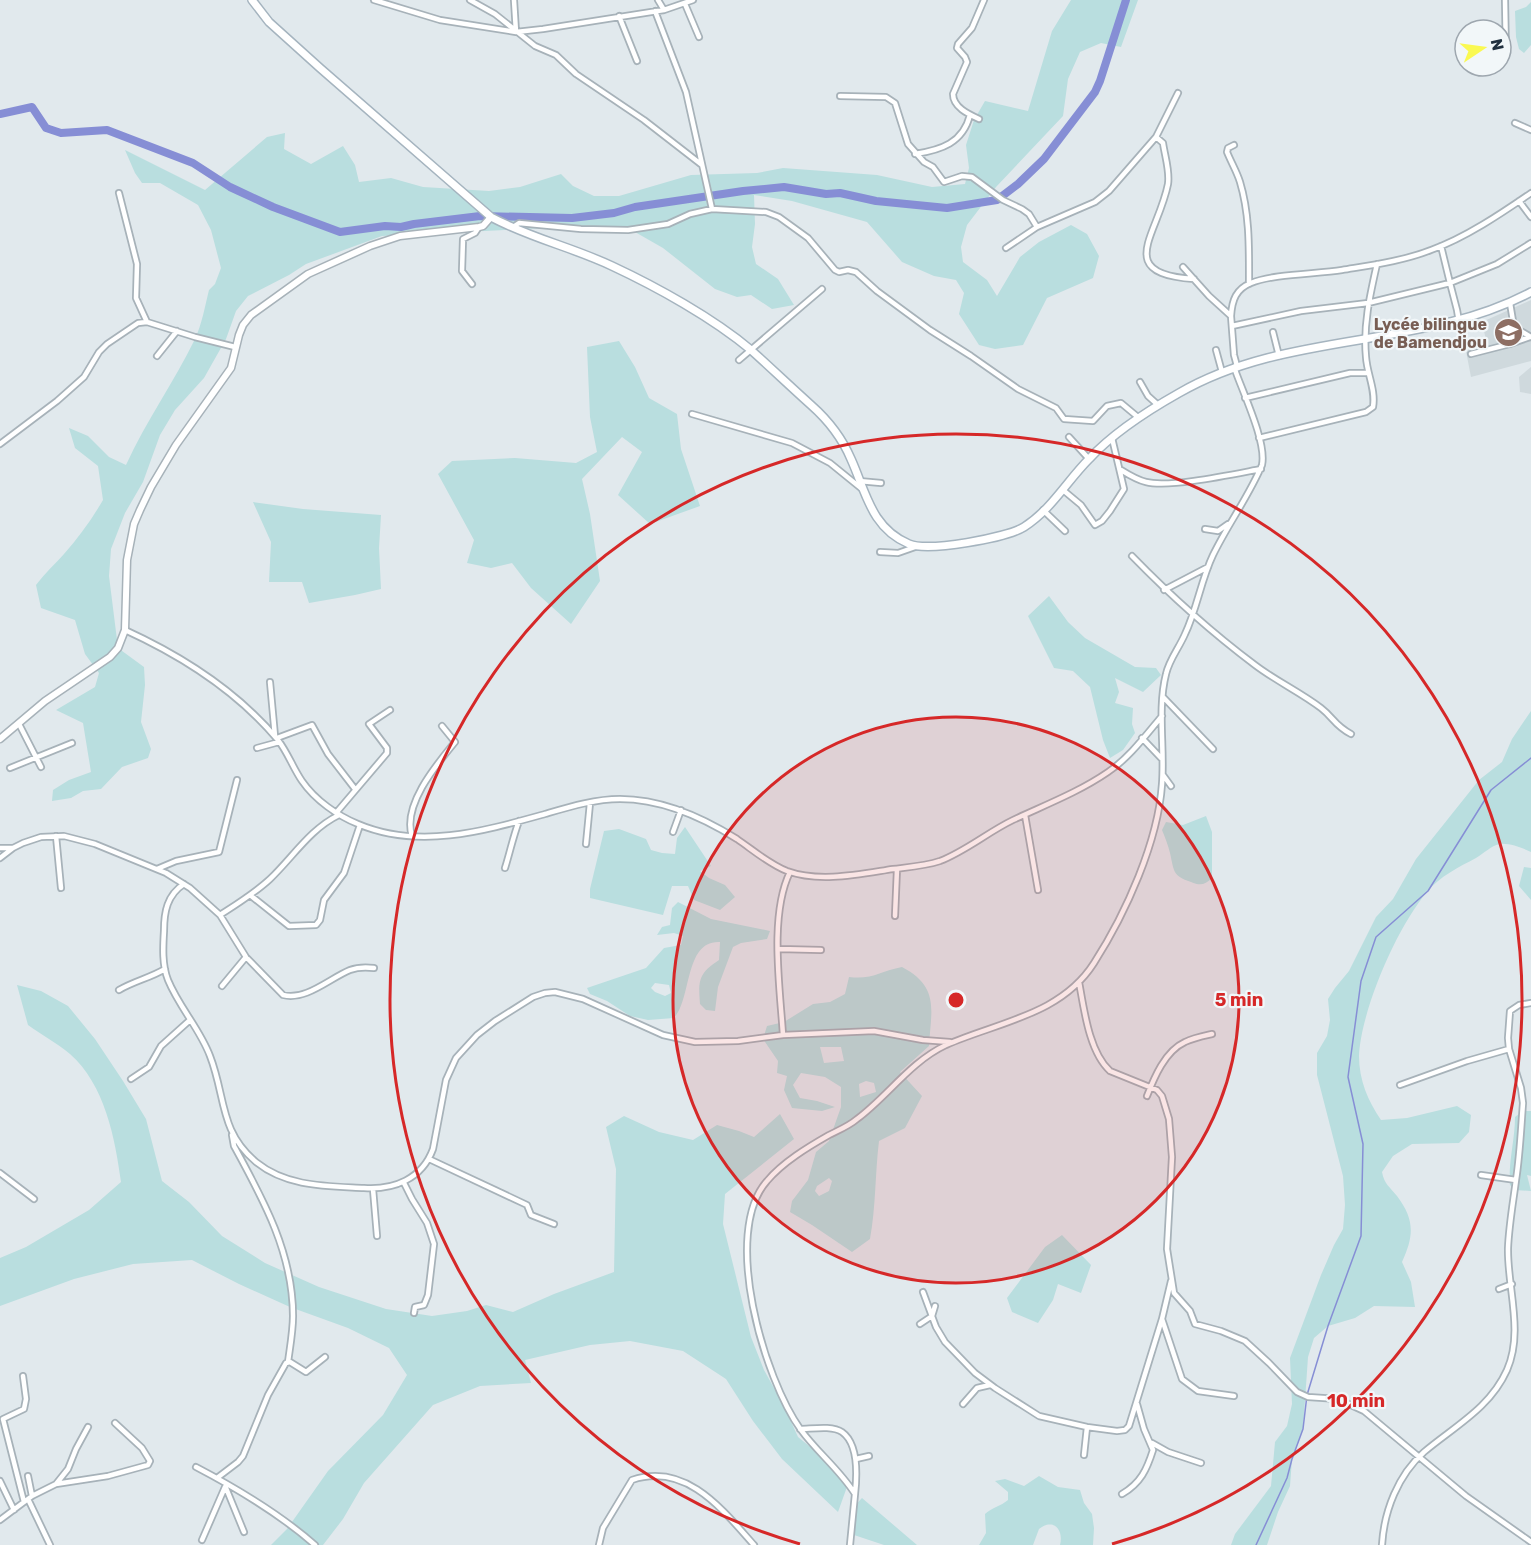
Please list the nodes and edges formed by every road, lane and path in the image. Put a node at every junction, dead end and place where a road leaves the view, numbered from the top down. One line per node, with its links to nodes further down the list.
1 (252, 0): 31 (main road)
2 (374, 0): 14 (street)
3 (470, 0): 14 (street)
4 (514, 0): 14 (street)
5 (658, 0): 10 (street)
6 (693, 0): 9 (street)
7 (984, 0): 19 (street)
8 (1505, 0): 13 (street)
9 (686, 4): 10 (street); 15 (street)
10 (664, 10): 11 (street)
11 (655, 11): 12 (street); 26 (street)
12 (619, 16): 14 (street); 16 (street)
13 (1505, 18)
14 (516, 32): 26 (street)
15 (699, 37)
16 (637, 62)
17 (1178, 93): 23 (street)
18 (840, 96): 25 (street)
19 (970, 114): 20 (street); 25 (street)
20 (979, 119)
21 (1515, 123): 22 (street)
22 (1531, 130)
23 (1156, 136): 35 (street); 41 (street)
24 (1234, 145): 44 (street)
25 (915, 154): 35 (street)
26 (702, 165): 30 (street)
27 (119, 193): 51 (street)
28 (1531, 193): 29 (street)
29 (1519, 201): 32 (street); 37 (street)
30 (712, 208): 34 (street); 74 (street)
31 (491, 217): 33 (street); 34 (main road)
32 (1531, 217)
33 (479, 227): 43 (street); 60 (street)
34 (512, 228): 61 (main road)
35 (1037, 228): 38 (street)
36 (1531, 243): 42 (street)
37 (1441, 246): 39 (street); 42 (street)
38 (1006, 248)
39 (1377, 264): 44 (street); 47 (street)
40 (1183, 267): 41 (street)
41 (1194, 279): 49 (street)
42 (1450, 283): 47 (street); 50 (street)
43 (472, 284)
44 (1249, 284): 49 (street)
45 (822, 290): 61 (street)
46 (1531, 292): 48 (main road)
47 (1368, 303): 52 (street); 57 (street)
48 (1510, 303): 50 (main road); 53 (street)
49 (1231, 316): 52 (street)
50 (1459, 320): 57 (main road); 59 (street)
51 (147, 322): 54 (street); 78 (street)
52 (1232, 326): 67 (street)
53 (1514, 327): 56 (street); 58 (street)
54 (177, 332): 60 (street); 64 (street)
55 (1273, 332): 65 (street)
56 (1531, 337): 58 (street)
57 (1366, 338): 65 (main road); 69 (street)
58 (1510, 344): 63 (street)
59 (1463, 345)
60 (236, 347): 96 (street)
61 (750, 350): 66 (street); 82 (main road)
62 (1216, 350): 68 (street)
63 (1471, 354)
64 (157, 356)
65 (1279, 356): 67 (main road)
66 (739, 360)
67 (1236, 366): 68 (main road); 71 (street)
68 (1222, 372): 72 (main road)
69 (1368, 373): 71 (street); 77 (street)
70 (1140, 382): 72 (street)
71 (1245, 398): 77 (street)
72 (1159, 405): 74 (main road)
73 (692, 414): 84 (street)
74 (1139, 418): 76 (main road)
75 (1069, 437): 79 (street)
76 (1112, 438): 79 (main road); 81 (street)
77 (1259, 438): 80 (street)
78 (0, 444)
79 (1089, 459): 85 (main road)
80 (1261, 469): 81 (street); 87 (street)
81 (1121, 470): 85 (street)
82 (859, 481): 83 (street); 84 (main road)
83 (881, 483)
84 (862, 489): 90 (main road)
85 (1062, 490): 86 (main road)
86 (1043, 510): 89 (street); 90 (main road)
87 (1231, 522): 88 (street); 93 (street)
88 (1205, 529)
89 (1065, 531)
90 (918, 546): 91 (street)
91 (880, 552)
92 (1132, 556): 94 (street)
93 (1208, 567): 94 (street); 95 (street)
94 (1164, 590): 95 (street)
95 (1193, 615): 98 (street); 103 (street)
96 (125, 630): 101 (street); 106 (street)
97 (270, 682): 106 (street)
98 (1162, 696): 100 (street); 109 (street)
99 (390, 710): 117 (street)
100 (1162, 716): 104 (street); 111 (street)
101 (19, 724): 105 (street); 110 (street)
102 (442, 726): 126 (street)
103 (1351, 735)
104 (1142, 738): 111 (street); 121 (street)
105 (0, 739)
106 (277, 739): 108 (street); 117 (street); 120 (street)
107 (72, 743): 110 (street)
108 (257, 748)
109 (1213, 749)
110 (36, 756): 112 (street); 113 (street)
111 (1161, 758): 114 (street)
112 (41, 767)
113 (10, 768)
114 (1162, 775): 116 (street); 148 (street)
115 (237, 780): 132 (street)
116 (1171, 786)
117 (355, 789): 120 (street)
118 (590, 803): 119 (street); 122 (street); 127 (street)
119 (681, 810): 124 (street); 134 (street)
120 (338, 814): 123 (street); 140 (street)
121 (1025, 814): 133 (street); 139 (street)
122 (519, 821): 126 (street); 131 (street)
123 (360, 825): 126 (street); 140 (street)
124 (673, 832)
125 (56, 836): 129 (street); 132 (street); 137 (street)
126 (412, 836)
127 (586, 844)
128 (0, 848): 129 (street)
129 (13, 848): 130 (street)
130 (0, 858)
131 (505, 868)
132 (156, 869): 135 (street)
133 (897, 869): 134 (street); 142 (street)
134 (790, 872): 143 (street)
135 (178, 880): 136 (street); 138 (street)
136 (184, 884): 138 (street); 141 (street)
137 (61, 888)
138 (179, 888): 147 (street)
139 (1038, 890)
140 (250, 895): 141 (street)
141 (220, 915): 145 (street)
142 (896, 916)
143 (779, 949): 144 (street); 154 (street)
144 (821, 950)
145 (246, 957): 146 (street); 149 (street)
146 (374, 968)
147 (165, 969): 150 (street); 152 (street)
148 (1079, 982): 155 (street); 159 (street)
149 (222, 986)
150 (119, 990)
151 (1531, 1003): 156 (street)
152 (190, 1020): 157 (street); 161 (street)
153 (1212, 1034): 159 (street)
154 (783, 1035): 155 (street); 162 (street)
155 (953, 1042): 190 (street)
156 (1509, 1049): 158 (street); 165 (street)
157 (131, 1079)
158 (1400, 1085)
159 (1150, 1086): 160 (street); 171 (street)
160 (1147, 1096)
161 (232, 1135): 167 (street); 181 (street)
162 (429, 1159): 166 (street); 169 (street)
163 (0, 1173): 168 (street)
164 (1481, 1175): 165 (street)
165 (1516, 1180): 172 (street)
166 (404, 1183): 167 (street); 176 (street)
167 (373, 1189): 170 (street)
168 (34, 1199)
169 (554, 1224)
170 (377, 1236)
171 (1171, 1279): 178 (street); 194 (street)
172 (1512, 1284): 173 (street); 194 (street)
173 (1499, 1289)
174 (923, 1292): 177 (street)
175 (934, 1306): 177 (street)
176 (414, 1312)
177 (932, 1316): 179 (street); 183 (street)
178 (1162, 1319): 184 (street); 185 (street)
179 (920, 1324)
180 (325, 1357): 181 (street)
181 (288, 1362): 199 (street)
182 (23, 1376): 205 (street)
183 (990, 1384): 186 (street); 189 (street)
184 (1234, 1396)
185 (1136, 1401): 189 (street); 191 (street)
186 (963, 1404)
187 (116, 1423): 201 (street)
188 (88, 1427): 201 (street)
189 (1088, 1427): 192 (street)
190 (800, 1429): 195 (street); 203 (street)
191 (1150, 1441): 196 (street); 204 (street)
192 (1084, 1455)
193 (870, 1456): 195 (street)
194 (1418, 1458): 210 (street); 216 (street)
195 (856, 1459): 203 (street)
196 (1201, 1463)
197 (196, 1467): 199 (street)
198 (28, 1476): 205 (street)
199 (217, 1478): 202 (street)
200 (0, 1482): 206 (street)
201 (56, 1484): 205 (street)
202 (224, 1485): 208 (street); 209 (street); 212 (street)
203 (855, 1494): 215 (street)
204 (1122, 1494)
205 (28, 1499): 206 (street); 211 (street)
206 (14, 1510): 207 (street)
207 (0, 1520)
208 (244, 1532)
209 (202, 1540)
210 (1531, 1542)
211 (50, 1545)
212 (315, 1545)
213 (599, 1545): 214 (street)
214 (754, 1545)
215 (850, 1545)
216 (1382, 1545)

